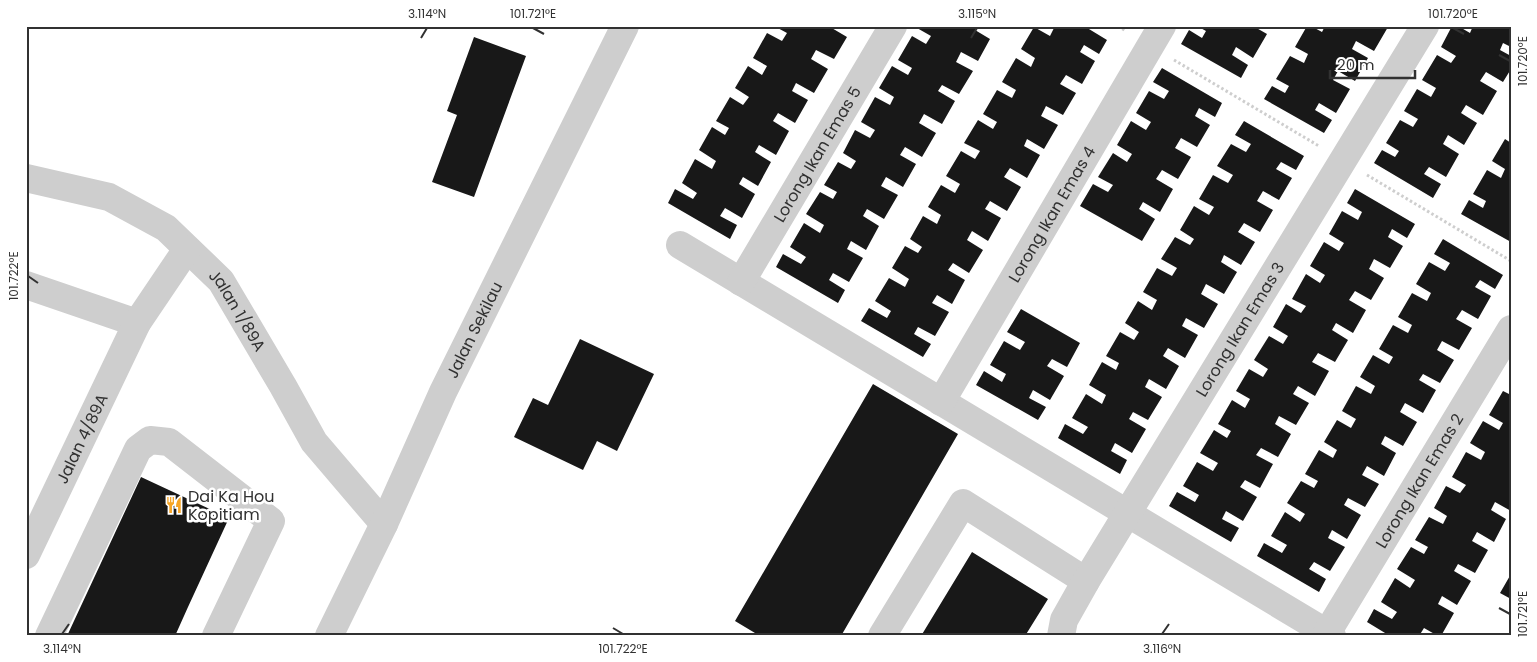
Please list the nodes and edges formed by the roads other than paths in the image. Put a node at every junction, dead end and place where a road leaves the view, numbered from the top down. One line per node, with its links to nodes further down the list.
1 (625, 26): 14 (street, Jalan Sekilau)
2 (893, 26): 8 (street, Lorong Ikan Emas 5)
3 (1425, 26): 13 (street, Lorong Ikan Emas 3)
4 (1156, 36): 12 (street, Lorong Ikan Emas 4)
5 (26, 178): 7 (street, Jalan 1/89A)
6 (680, 245): 8 (street)
7 (187, 249): 10 (street, Jalan 4/89A); 14 (street, Jalan 1/89A)
8 (741, 282): 12 (street)
9 (26, 286): 10 (street)
10 (137, 323): 15 (street, Jalan 4/89A)
11 (1511, 329): 17 (street, Lorong Ikan Emas 2)
12 (941, 402): 13 (street)
13 (1127, 513): 16 (street, Lorong Ikan Emas 3); 17 (street)
14 (384, 524): 20 (street, Jalan Sekilau)
15 (26, 555)
16 (1086, 581): 21 (street); 22 (street, Lorong Ikan Emas 3)
17 (1330, 634)
18 (49, 636): 19 (street)
19 (216, 636)
20 (329, 636)
21 (882, 636)
22 (1061, 636)

